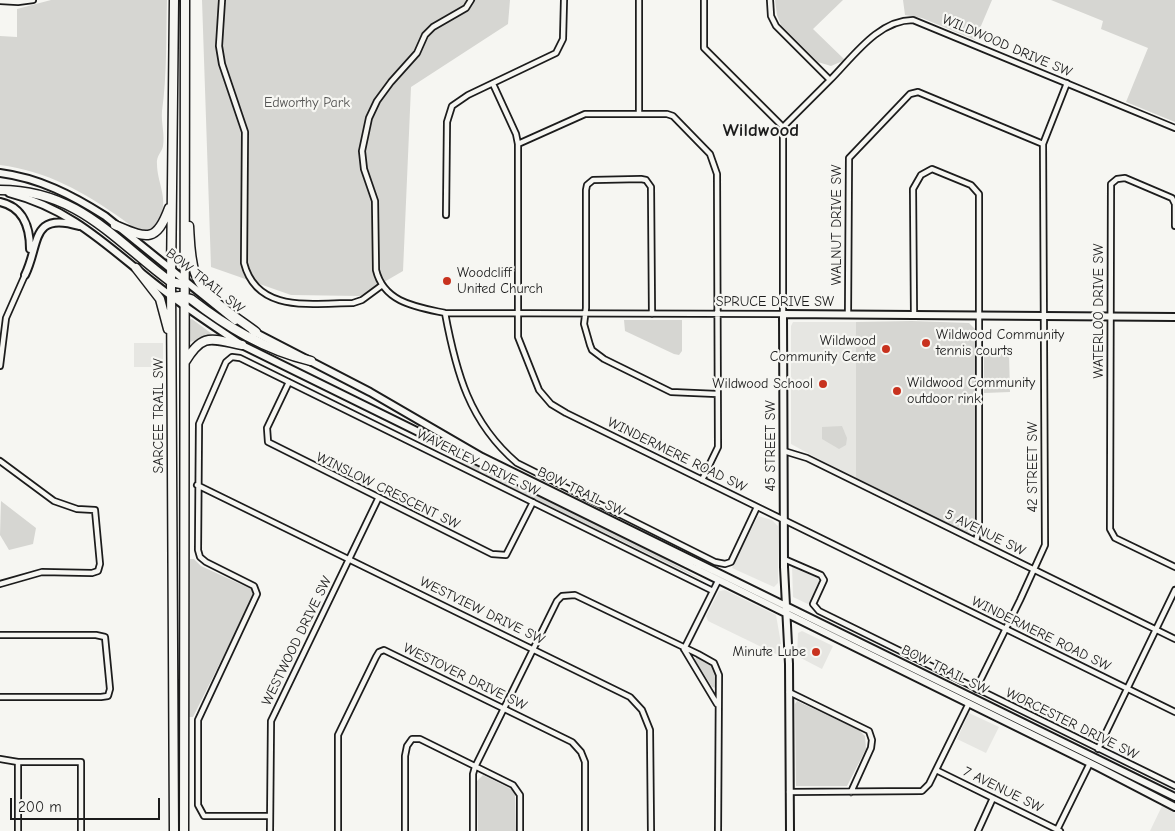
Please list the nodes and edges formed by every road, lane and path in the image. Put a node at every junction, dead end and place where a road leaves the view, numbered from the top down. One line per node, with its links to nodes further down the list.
1 (33, 0): 10 (street)
2 (174, 0): 22 (highway, SARCEE TRAIL SW)
3 (185, 0): 23 (highway, SARCEE TRAIL SW)
4 (222, 0): 33 (street)
5 (471, 0): 33 (street)
6 (564, 0): 13 (street)
7 (639, 0): 14 (street)
8 (704, 0): 15 (street)
9 (770, 0): 11 (street)
10 (0, 1)
11 (830, 80): 12 (street, WILDWOOD DRIVE SW); 15 (street)
12 (1067, 83): 16 (street, WILDWOOD DRIVE SW); 18 (street, 42 STREET SW)
13 (493, 84): 17 (street, WINDERMERE ROAD SW); 24 (street)
14 (639, 113): 17 (street); 41 (street)
15 (783, 127): 42 (street, 45 STREET SW)
16 (1175, 128)
17 (518, 144): 38 (street, WINDERMERE ROAD SW)
18 (1043, 144): 43 (street, WALNUT DRIVE SW); 46 (street, 42 STREET SW)
19 (0, 173): 25 (main road, BOW TRAIL SW)
20 (0, 191): 27 (main road, BOW TRAIL SW); 31 (highway)
21 (0, 202): 30 (main road)
22 (172, 202): 25 (highway); 29 (highway, SARCEE TRAIL SW)
23 (184, 204): 32 (highway, SARCEE TRAIL SW); 49 (highway)
24 (446, 215)
25 (115, 225): 29 (main road, BOW TRAIL SW)
26 (1175, 226): 47 (street, WATERLOO DRIVE SW)
27 (89, 230): 28 (main road, BOW TRAIL SW); 30 (main road)
28 (136, 268): 34 (main road, BOW TRAIL SW); 51 (highway)
29 (172, 271): 31 (highway, SARCEE TRAIL SW); 32 (main road, BOW TRAIL SW)
30 (25, 275): 54 (street)
31 (171, 282): 32 (highway); 34 (highway, SARCEE TRAIL SW)
32 (184, 282): 35 (highway, SARCEE TRAIL SW); 49 (main road, BOW TRAIL SW)
33 (381, 286): 37 (street, SPRUCE DRIVE SW)
34 (171, 296): 35 (highway); 36 (main road, BOW TRAIL SW); 51 (highway, SARCEE TRAIL SW)
35 (184, 297): 36 (highway, SARCEE TRAIL SW); 52 (highway)
36 (184, 306): 50 (main road, BOW TRAIL SW); 53 (highway, SARCEE TRAIL SW)
37 (445, 313): 38 (street, SPRUCE DRIVE SW); 65 (street)
38 (517, 313): 39 (street, SPRUCE DRIVE SW); 61 (street, WINDERMERE ROAD SW)
39 (585, 313): 40 (street, SPRUCE DRIVE SW); 40 (street); 56 (street)
40 (652, 314): 41 (street, SPRUCE DRIVE SW)
41 (716, 314): 42 (street, SPRUCE DRIVE SW); 56 (street)
42 (783, 314): 43 (main road, SPRUCE DRIVE SW); 59 (main road, 45 STREET SW)
43 (848, 314): 44 (main road, SPRUCE DRIVE SW)
44 (914, 315): 45 (main road, SPRUCE DRIVE SW); 45 (street)
45 (979, 315): 46 (main road, SPRUCE DRIVE SW); 67 (street)
46 (1044, 316): 47 (main road, SPRUCE DRIVE SW); 71 (street, 42 STREET SW)
47 (1110, 316): 48 (main road, SPRUCE DRIVE SW); 70 (street, WATERLOO DRIVE SW)
48 (1175, 317)
49 (256, 332): 52 (main road, BOW TRAIL SW)
50 (242, 345): 53 (highway); 58 (main road, BOW TRAIL SW)
51 (171, 348): 108 (highway, SARCEE TRAIL SW)
52 (311, 361): 57 (main road, BOW TRAIL SW)
53 (184, 364): 109 (highway, SARCEE TRAIL SW)
54 (0, 366)
55 (289, 382): 62 (street, WAVERLEY DRIVE SW); 63 (street, WINSLOW CRESCENT SW); 64 (street, WAVERLEY DRIVE SW)
56 (717, 394): 61 (street)
57 (415, 420): 58 (main road); 76 (main road, BOW TRAIL SW)
58 (408, 428): 72 (main road, BOW TRAIL SW)
59 (784, 451): 66 (main road, 45 STREET SW); 67 (street, 5 AVENUE SW)
60 (0, 461): 73 (street)
61 (702, 480): 65 (street, WINDERMERE ROAD SW)
62 (197, 485): 68 (street, WESTVIEW DRIVE SW); 104 (street)
63 (378, 499): 64 (street, WINSLOW CRESCENT SW); 68 (street, WESTWOOD DRIVE SW)
64 (533, 502): 75 (street, WAVERLEY DRIVE SW)
65 (757, 507): 66 (street, WINDERMERE ROAD SW)
66 (784, 520): 69 (main road, 45 STREET SW); 78 (street, WINDERMERE ROAD SW)
67 (976, 541): 71 (street, 5 AVENUE SW)
68 (349, 558): 82 (street, WESTVIEW DRIVE SW); 104 (street, WESTWOOD DRIVE SW)
69 (784, 559): 76 (main road, 45 STREET SW); 84 (street, WORCESTER DRIVE SW)
70 (1175, 567)
71 (1034, 570): 78 (street, 42 STREET SW); 79 (street, 5 AVENUE SW)
72 (718, 581): 75 (street); 77 (main road, BOW TRAIL SW)
73 (0, 584)
74 (1175, 590): 79 (street)
75 (713, 592): 83 (street)
76 (786, 606): 77 (main road, 45 STREET SW); 101 (main road, BOW TRAIL SW)
77 (787, 616): 86 (main road, 45 STREET SW); 88 (main road, BOW TRAIL SW)
78 (1005, 629): 84 (street, 42 STREET SW); 85 (street, WINDERMERE ROAD SW)
79 (1157, 630): 81 (street, 5 AVENUE SW); 85 (street)
80 (0, 635): 87 (street)
81 (1175, 639)
82 (533, 649): 83 (street); 90 (street); 116 (street, WESTVIEW DRIVE SW)
83 (684, 649): 89 (street); 89 (street)
84 (976, 689): 92 (street, WORCESTER DRIVE SW)
85 (1128, 689): 91 (street, WINDERMERE ROAD SW); 92 (street)
86 (789, 692): 99 (main road, 45 STREET SW); 100 (street)
87 (0, 697)
88 (969, 703): 95 (main road, BOW TRAIL SW); 97 (street)
89 (718, 705): 117 (street)
90 (504, 708): 96 (street); 111 (street, WESTOVER DRIVE SW); 115 (street, WESTOVER DRIVE SW)
91 (1175, 712)
92 (1098, 749): 98 (street, WORCESTER DRIVE SW)
93 (0, 759): 94 (street)
94 (18, 762): 106 (street); 107 (street)
95 (1090, 763): 103 (main road, BOW TRAIL SW); 105 (street)
96 (475, 767): 112 (street); 113 (street); 114 (street)
97 (936, 770): 100 (street); 102 (street, 7 AVENUE SW)
98 (1175, 786)
99 (789, 792): 100 (street); 118 (main road, 45 STREET SW)
100 (851, 792)
101 (1175, 797)
102 (993, 798): 105 (street, 7 AVENUE SW); 119 (street)
103 (1175, 807)
104 (269, 816): 110 (street, WESTWOOD DRIVE SW)
105 (1059, 830)
106 (18, 831)
107 (81, 831)
108 (174, 831)
109 (184, 831)
110 (270, 831)
111 (338, 831)
112 (405, 831)
113 (474, 831)
114 (520, 831)
115 (585, 831)
116 (651, 831)
117 (718, 831)
118 (790, 831)
119 (978, 831)

